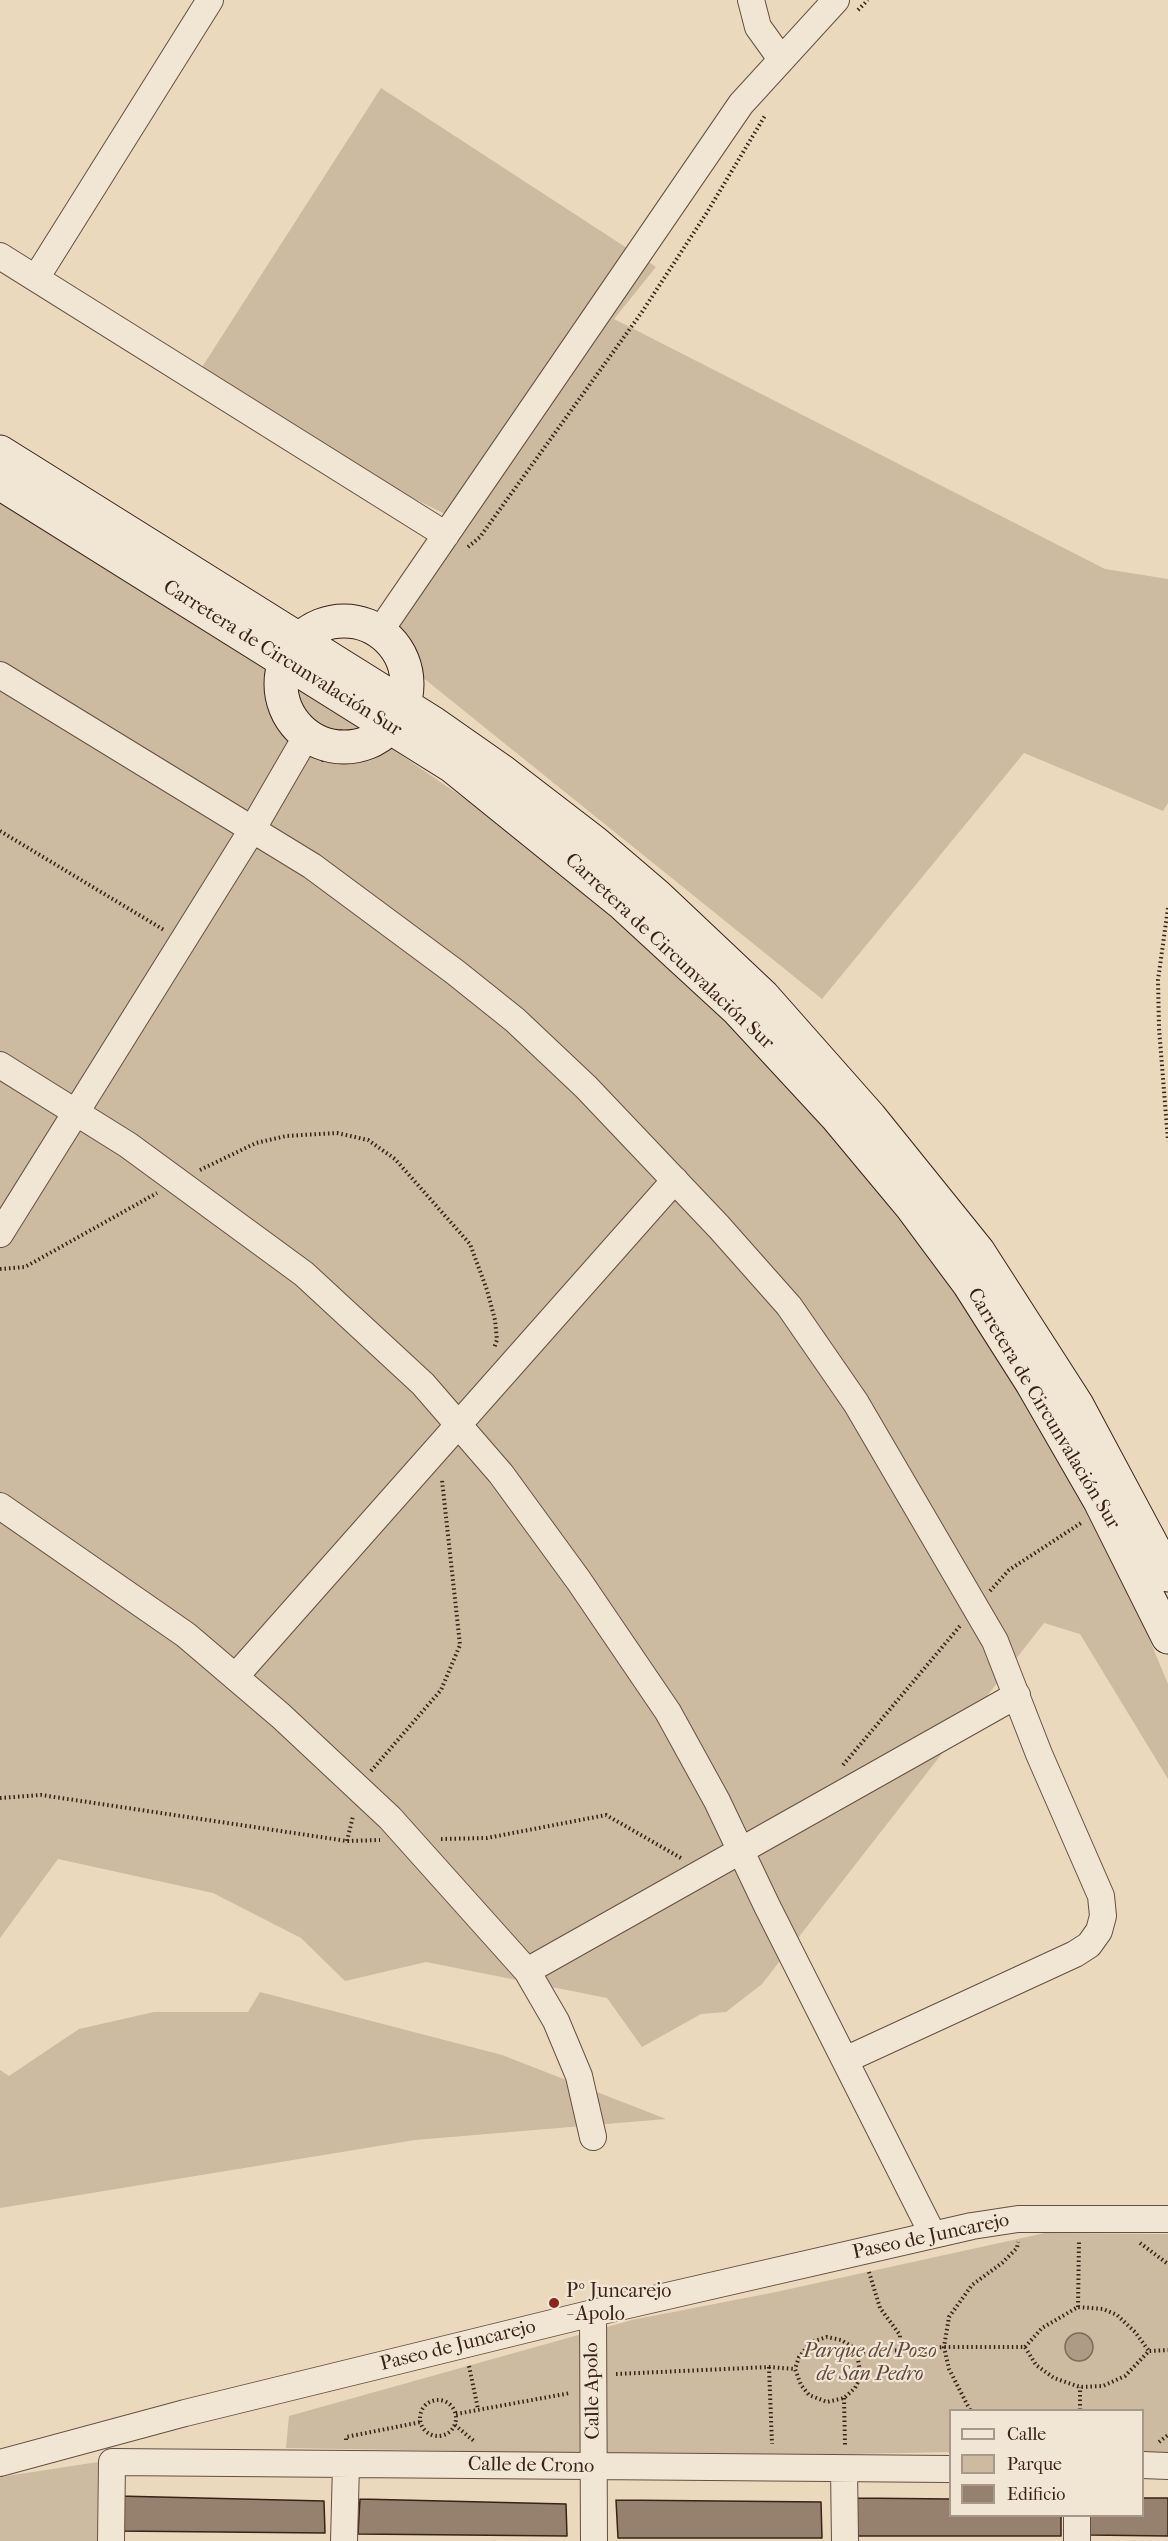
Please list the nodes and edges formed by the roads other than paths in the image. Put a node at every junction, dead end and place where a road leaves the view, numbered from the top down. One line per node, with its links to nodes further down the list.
1 (210, 0): 6 (street)
2 (751, 0): 4 (street)
3 (844, 7): 4 (street)
4 (781, 59): 9 (street)
5 (0, 256): 6 (street)
6 (36, 278): 9 (street)
7 (0, 452): 11 (street, Carretera de Circunvalación Sur)
8 (0, 483): 11 (street, Carretera de Circunvalación Sur)
9 (454, 543): 10 (street)
10 (380, 631): 11 (street); 13 (street)
11 (292, 650): 13 (street, Carretera de Circunvalación Sur); 14 (street)
12 (0, 675): 15 (street)
13 (397, 715): 14 (street); 22 (street, Carretera de Circunvalación Sur); 23 (street, Carretera de Circunvalación Sur)
14 (307, 735): 15 (street)
15 (252, 830): 17 (street); 18 (street)
16 (0, 1065): 17 (street)
17 (76, 1112): 19 (street); 20 (street)
18 (675, 1180): 20 (street); 25 (street)
19 (0, 1234)
20 (459, 1425): 24 (street); 26 (street)
21 (0, 1506): 24 (street)
22 (1168, 1575)
23 (1168, 1637)
24 (235, 1677): 27 (street)
25 (1017, 1695): 26 (street); 28 (street)
26 (741, 1850): 27 (street); 28 (street)
27 (527, 1971): 29 (street)
28 (845, 2060): 31 (street)
29 (593, 2137)
30 (1168, 2219): 31 (street, Paseo de Juncarejo)
31 (933, 2235): 32 (street, Paseo de Juncarejo)
32 (592, 2313): 34 (street, Paseo de Juncarejo); 37 (street, Calle Apolo)
33 (844, 2460): 37 (street, Calle de Crono); 39 (street, Calle de Crono); 44 (street)
34 (0, 2463)
35 (346, 2465): 37 (street, Calle de Crono); 41 (street, Calle de Crono); 42 (street)
36 (1144, 2465): 38 (street)
37 (594, 2466): 43 (street, Calle Apolo)
38 (1168, 2466)
39 (949, 2469)
40 (1077, 2517): 45 (street)
41 (111, 2541)
42 (344, 2541)
43 (594, 2541)
44 (845, 2541)
45 (1077, 2541)

